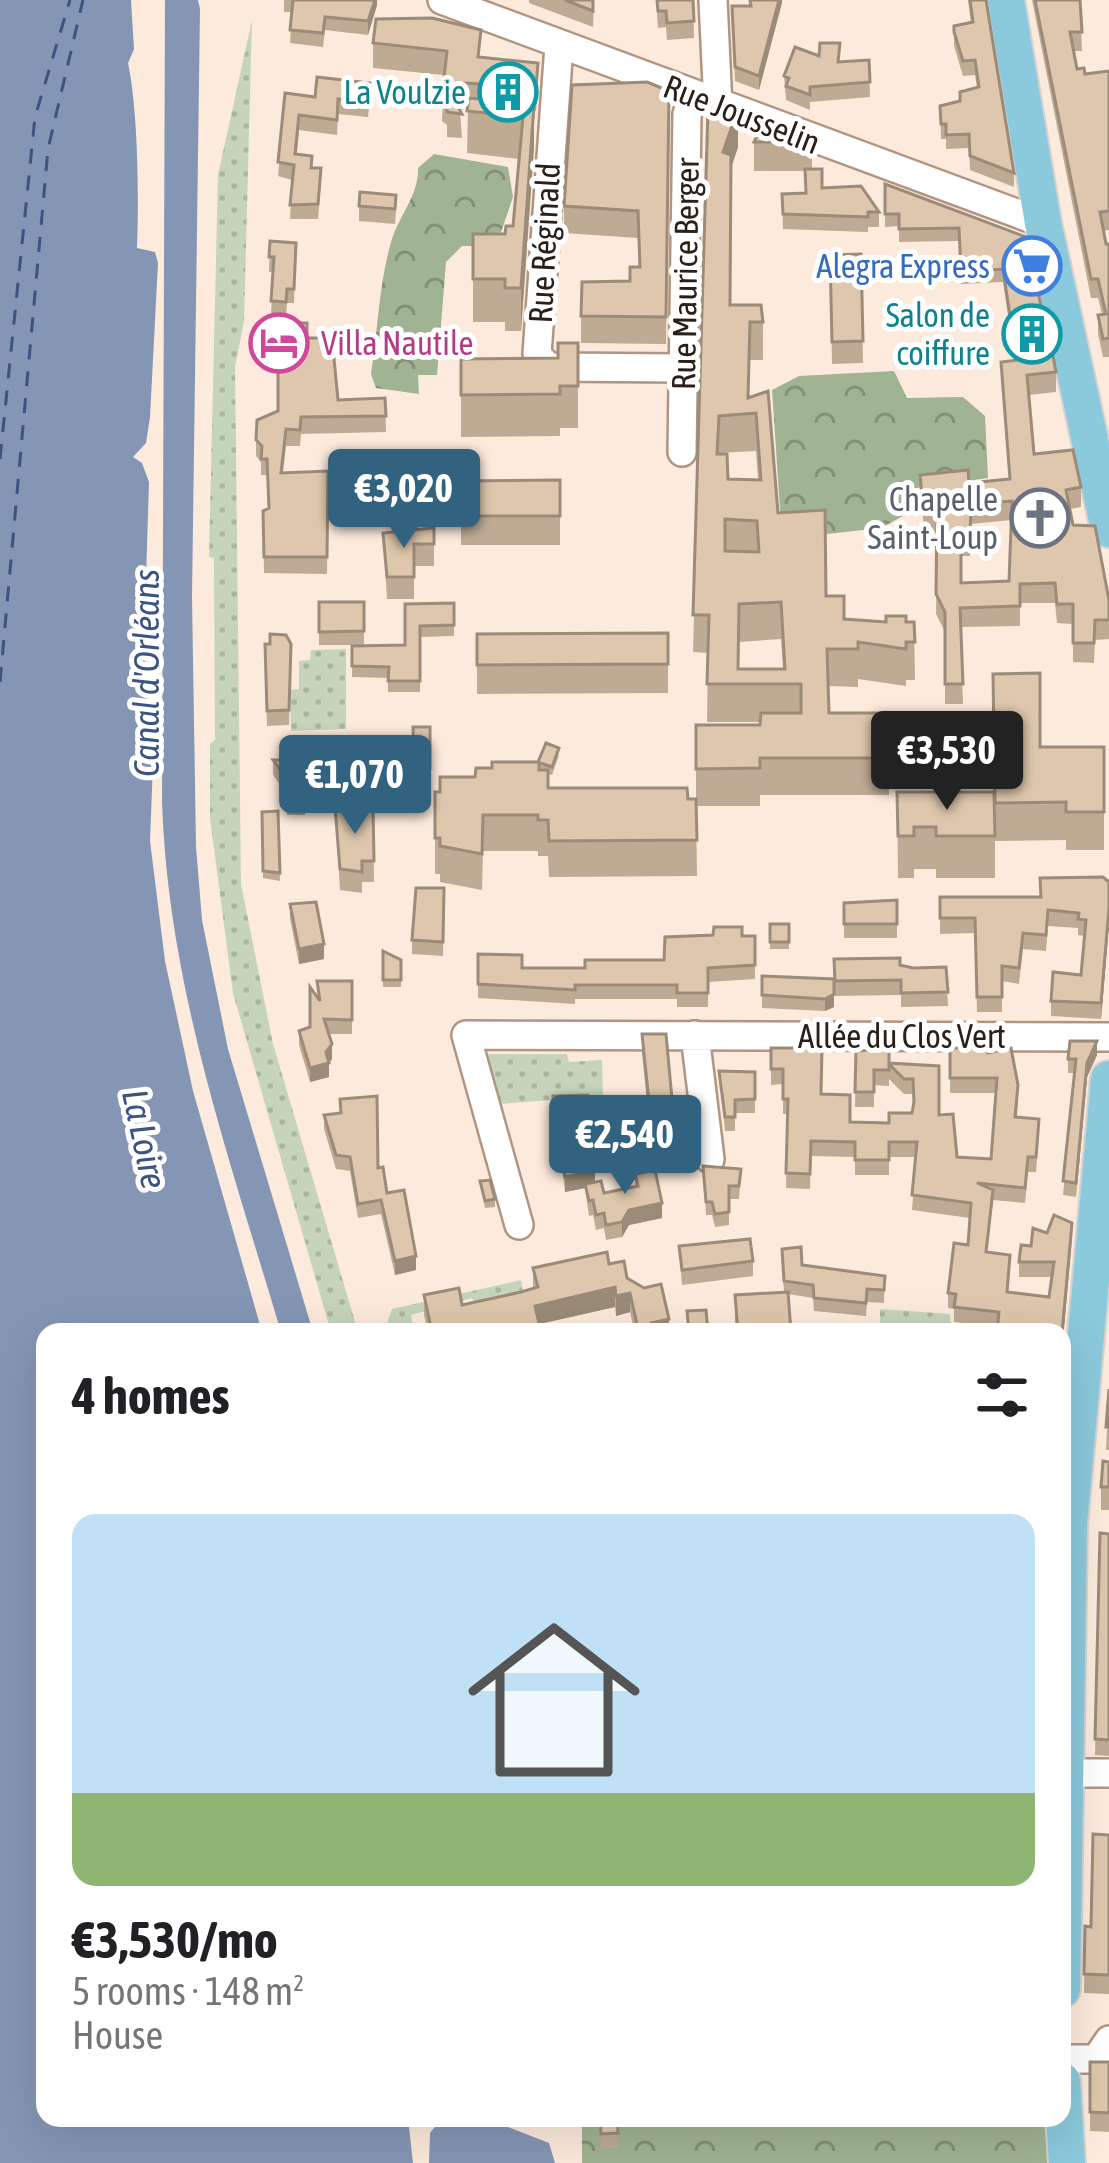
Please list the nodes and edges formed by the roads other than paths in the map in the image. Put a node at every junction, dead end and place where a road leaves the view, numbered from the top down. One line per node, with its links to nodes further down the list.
1 (442, 0): 5 (street, Rue Jousselin)
2 (713, 0): 6 (street, Rue Maurice Berger)
3 (1006, 0): 7 (main road)
4 (1018, 0): 10 (main road)
5 (559, 45): 6 (street, Rue Jousselin); 8 (street, Rue Réginald)
6 (706, 101): 7 (street, Rue Jousselin); 8 (street, Rue Maurice Berger)
7 (1043, 223): 10 (main road); 11 (main road)
8 (684, 368): 9 (street, Rue Maurice Berger)
9 (682, 452)
10 (1108, 491)
11 (1109, 530)
12 (695, 1035): 13 (street, Allée du Clos Vert); 16 (street); 17 (street, Allée du Clos Vert)
13 (1109, 1037)
14 (1109, 1078): 15 (main road)
15 (1107, 1133): 19 (main road)
16 (710, 1159)
17 (519, 1225)
18 (1109, 1231): 19 (main road)
19 (1095, 1339): 20 (main road)
20 (1071, 1510)
21 (1071, 1773): 22 (street)
22 (1109, 1773)
23 (1109, 2040): 24 (street)
24 (1071, 2059)
25 (1065, 2127): 26 (main road)
26 (1067, 2163)

